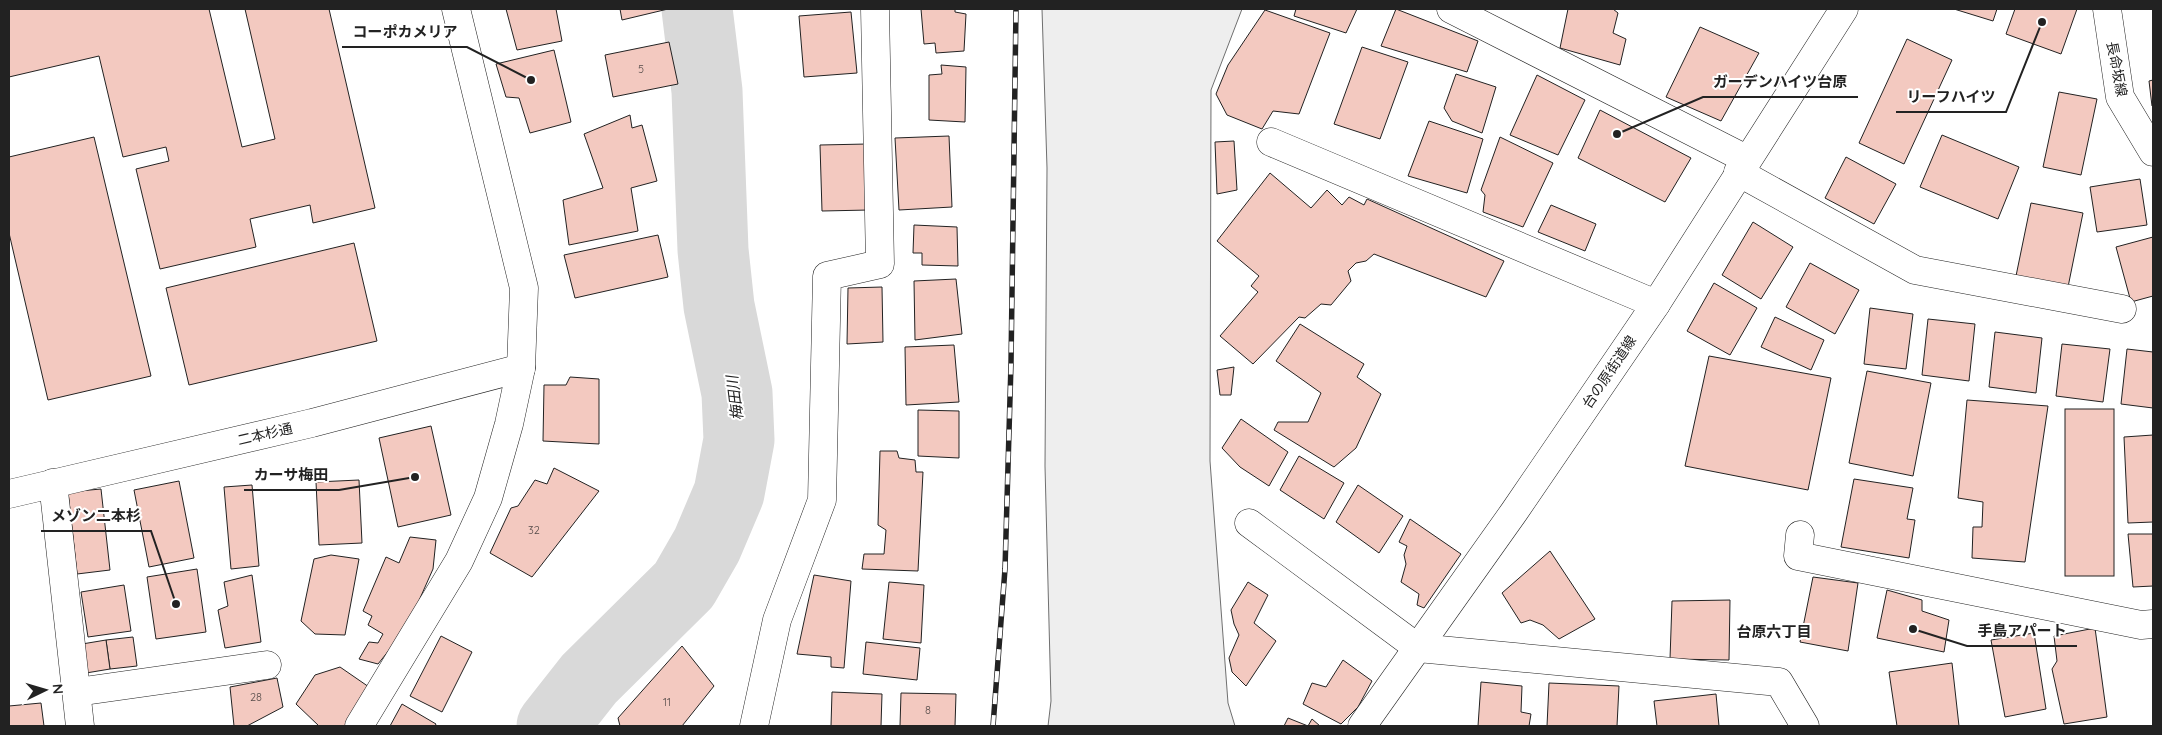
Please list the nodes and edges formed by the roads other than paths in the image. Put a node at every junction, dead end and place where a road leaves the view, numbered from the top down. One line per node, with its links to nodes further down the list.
1 (456, 9): 11 (street)
2 (875, 9): 22 (street)
3 (1450, 9): 8 (street)
4 (1844, 9): 8 (street, 台の原街道線)
5 (2107, 9): 7 (street, 長命坂線)
6 (1271, 142): 9 (street)
7 (2153, 152)
8 (1742, 166): 9 (street, 台の原街道線); 10 (street)
9 (1656, 304): 17 (street, 台の原街道線)
10 (2122, 310)
11 (521, 368): 12 (street, 二本杉通); 21 (street)
12 (54, 483): 13 (street, 二本杉通); 19 (street)
13 (9, 494)
14 (1249, 523): 17 (street)
15 (1800, 535): 16 (street)
16 (2153, 624)
17 (1418, 648): 23 (street, 台の原街道線); 24 (street)
18 (267, 665): 19 (street)
19 (77, 692): 20 (street)
20 (80, 726)
21 (359, 726)
22 (754, 726)
23 (1362, 726)
24 (1805, 726)

